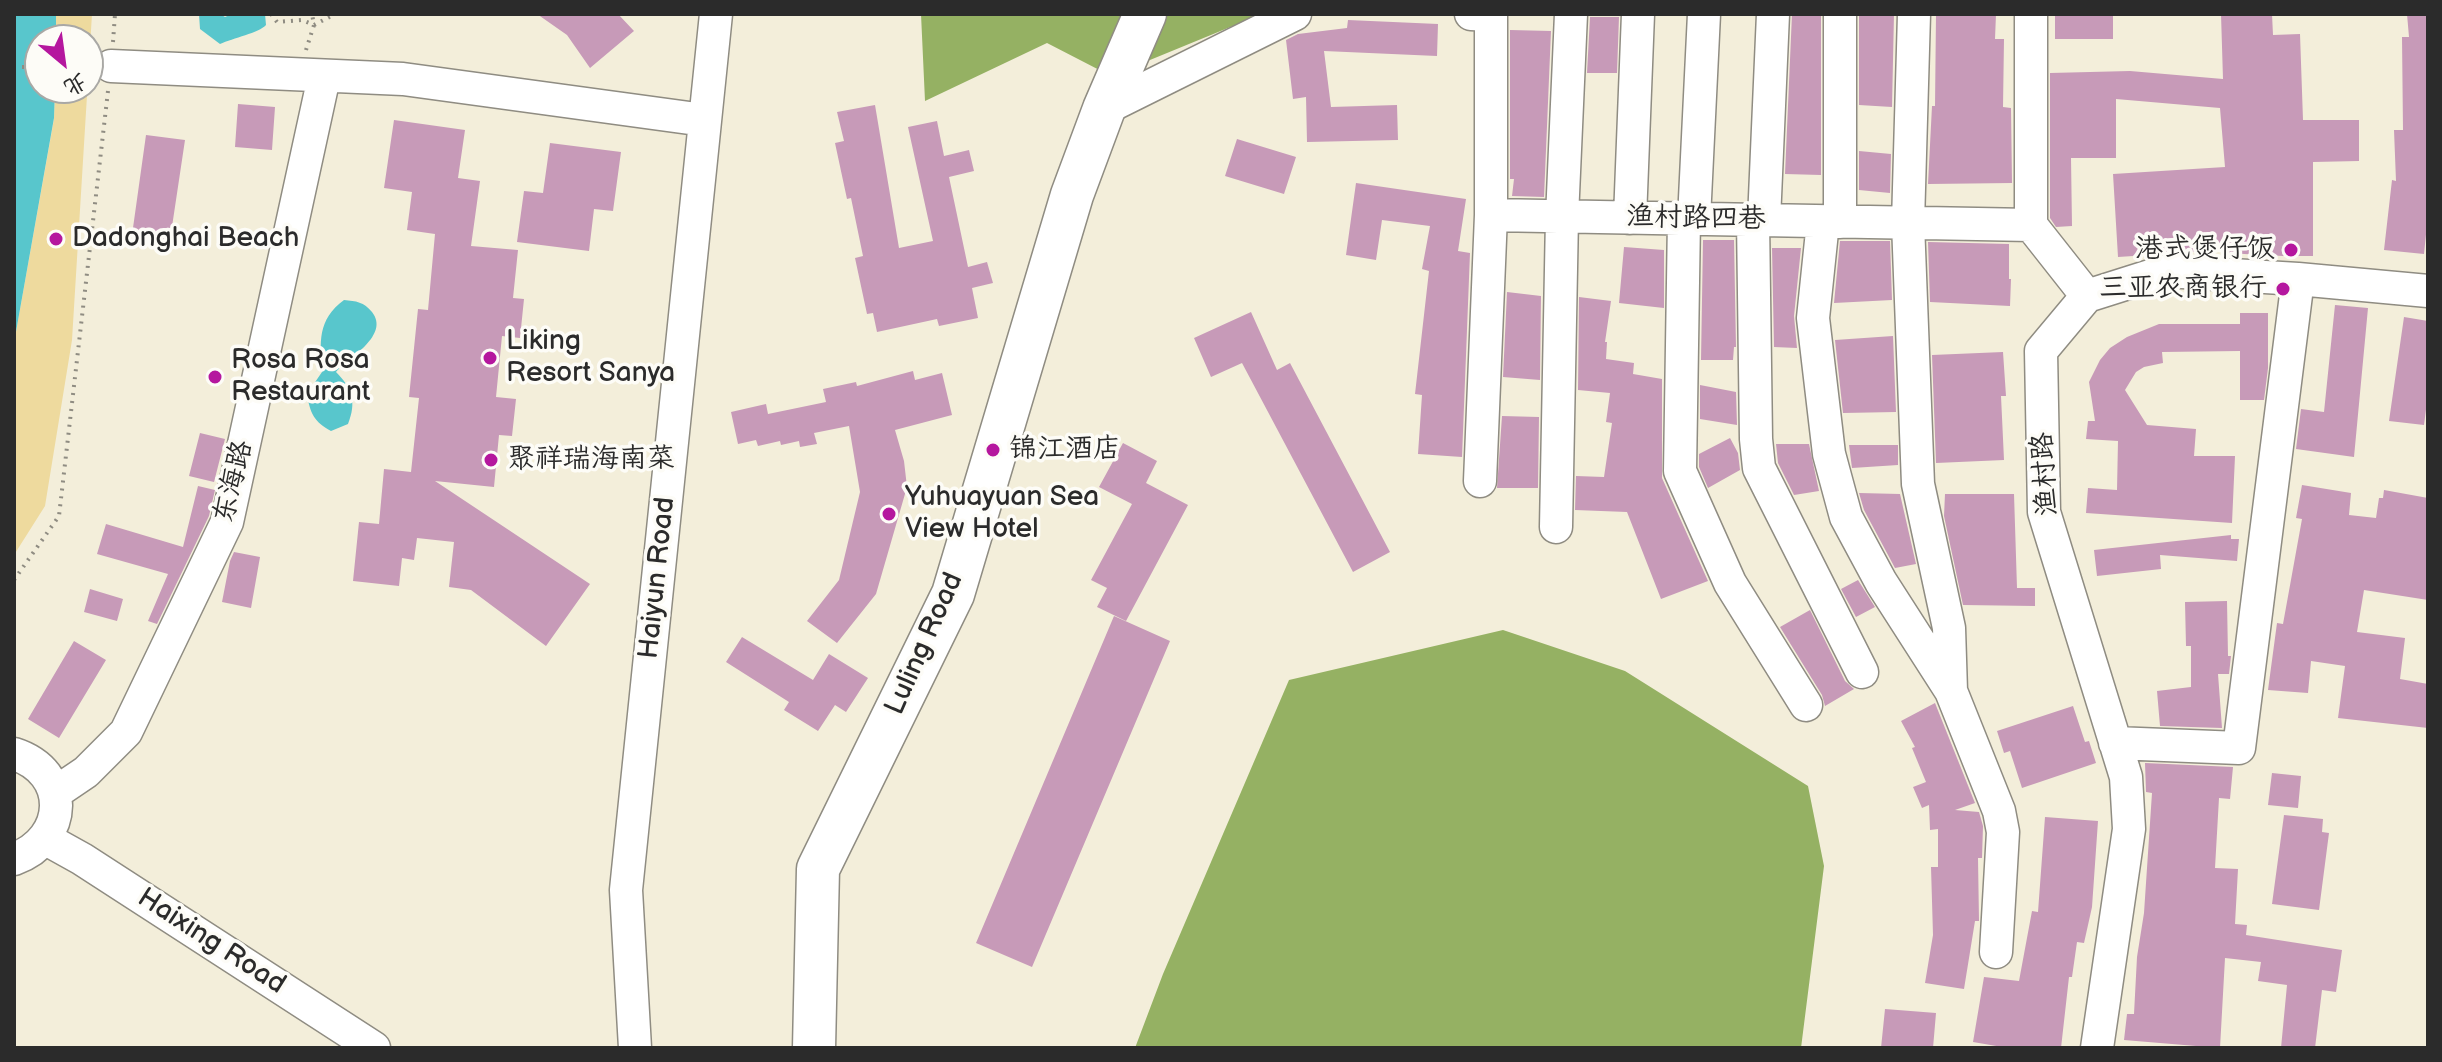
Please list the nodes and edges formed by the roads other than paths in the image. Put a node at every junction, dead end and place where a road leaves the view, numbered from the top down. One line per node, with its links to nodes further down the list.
1 (716, 14): 15 (street, Haiyun Road)
2 (1145, 14): 14 (main road, Luling Road)
3 (1295, 14): 14 (street)
4 (1471, 14): 16 (street)
5 (1571, 14): 17 (street)
6 (1638, 14): 18 (street)
7 (1704, 14): 19 (street)
8 (1773, 14): 20 (street)
9 (1840, 14): 21 (street)
10 (1914, 14): 22 (street)
11 (2031, 14): 23 (street)
12 (111, 66): 13 (street)
13 (310, 76): 15 (street); 34 (street, 东海路)
14 (1104, 109): 40 (main road, Luling Road)
15 (704, 120): 39 (street, Haiyun Road)
16 (1491, 215): 17 (street, 渔村路四巷); 27 (street)
17 (1562, 217): 18 (street, 渔村路四巷); 28 (street)
18 (1630, 218): 19 (street, 渔村路四巷)
19 (1689, 219): 20 (street, 渔村路四巷); 31 (street)
20 (1758, 220): 21 (street, 渔村路四巷); 29 (street)
21 (1832, 222): 22 (street, 渔村路四巷); 30 (street)
22 (1908, 223): 23 (street, 渔村路四巷); 30 (street)
23 (2031, 225): 26 (street)
24 (2298, 279): 25 (street); 26 (street); 32 (street)
25 (2428, 291)
26 (2087, 296): 32 (street, 渔村路)
27 (1480, 481)
28 (1556, 527)
29 (1862, 672)
30 (1951, 691): 37 (street)
31 (1806, 705)
32 (2115, 743): 41 (street, 渔村路)
33 (14, 754): 34 (street)
34 (55, 793): 35 (street)
35 (46, 839): 36 (street); 38 (street, Haixing Road)
36 (14, 859)
37 (1996, 952)
38 (374, 1048)
39 (635, 1048)
40 (814, 1048)
41 (2097, 1048)

